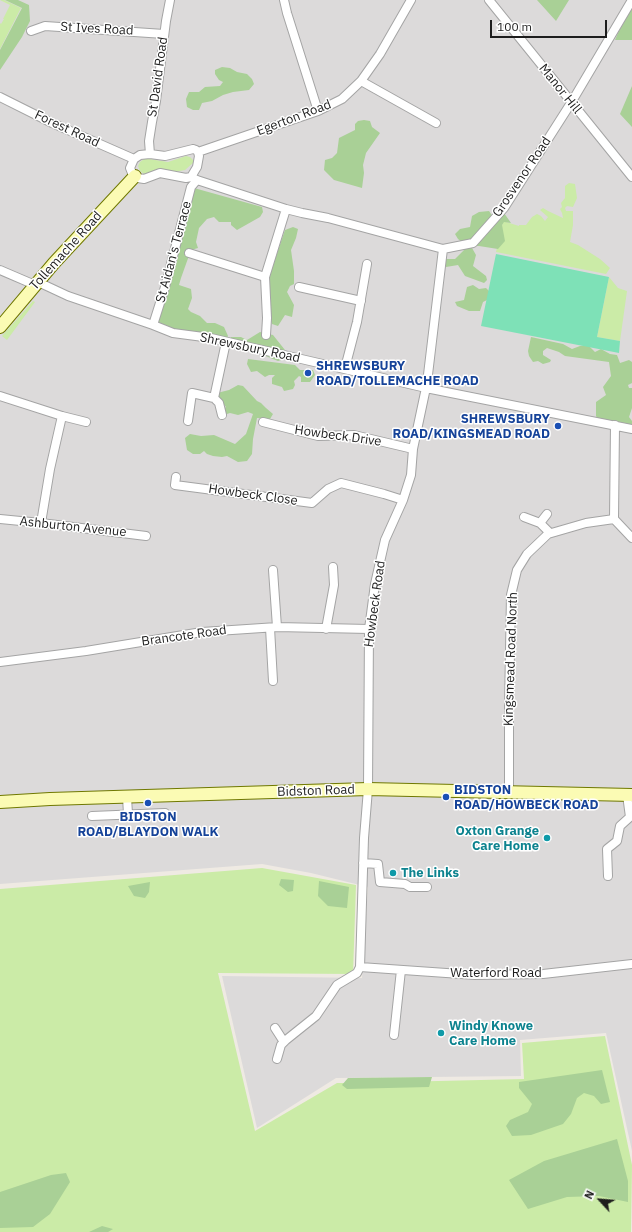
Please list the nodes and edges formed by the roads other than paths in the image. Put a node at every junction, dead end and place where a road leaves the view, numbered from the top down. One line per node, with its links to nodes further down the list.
1 (170, 0): 7 (street, St David Road)
2 (284, 0): 11 (street)
3 (411, 0): 8 (street, Egerton Road)
4 (489, 0): 10 (street, Manor Hill)
5 (632, 0): 10 (street, Grosvenor Road)
6 (31, 31): 7 (street, St Ives Road)
7 (164, 34): 14 (street, St David Road)
8 (361, 81): 11 (street, Egerton Road); 12 (street)
9 (0, 97): 15 (street, Forest Road)
10 (571, 102): 17 (street, Manor Hill); 20 (street, Grosvenor Road)
11 (318, 111): 13 (street, Egerton Road)
12 (436, 123)
13 (198, 152): 14 (street, Egerton Road); 18 (street, St Aidan's Terrace)
14 (150, 154): 15 (street, Egerton Road)
15 (134, 159): 16 (street)
16 (135, 176): 18 (street, Grosvenor Road); 25 (main road, Tollemache Road)
17 (632, 177)
18 (194, 179): 19 (street, Grosvenor Road); 28 (street, St Aidan's Terrace)
19 (286, 209): 20 (street, Grosvenor Road); 24 (street)
20 (444, 249): 33 (street, Howbeck Road)
21 (189, 253): 24 (street)
22 (367, 264): 27 (street)
23 (0, 270): 25 (street, Shrewsbury Road)
24 (265, 278): 30 (street)
25 (37, 284): 28 (street, Shrewsbury Road); 29 (main road, Tollemache Road)
26 (299, 287): 27 (street)
27 (360, 301): 32 (street)
28 (153, 325): 31 (street, Shrewsbury Road)
29 (0, 327)
30 (266, 336)
31 (226, 342): 32 (street, Shrewsbury Road); 35 (street)
32 (345, 368): 33 (street, Shrewsbury Road)
33 (426, 388): 41 (street, Shrewsbury Road); 43 (street, Howbeck Road)
34 (0, 396): 37 (street)
35 (214, 398): 36 (street); 38 (street)
36 (222, 415)
37 (62, 416): 39 (street); 50 (street)
38 (188, 421)
39 (86, 422)
40 (263, 422): 43 (street, Howbeck Drive)
41 (615, 425): 42 (street, Shrewsbury Road); 49 (street)
42 (632, 429)
43 (413, 449): 45 (street, Howbeck Road)
44 (176, 477): 45 (street, Howbeck Close)
45 (403, 500): 59 (street, Howbeck Road)
46 (547, 514): 51 (street)
47 (524, 517): 51 (street)
48 (0, 519): 50 (street, Ashburton Avenue)
49 (614, 519): 52 (street, Kingsmead Road North); 54 (street)
50 (41, 523): 53 (street, Ashburton Avenue)
51 (540, 523): 52 (street)
52 (550, 533): 63 (street, Kingsmead Road North)
53 (146, 536)
54 (632, 538)
55 (333, 567): 58 (street)
56 (273, 570): 57 (street)
57 (273, 627): 58 (street, Brancote Road); 60 (street, Brancote Road); 61 (street)
58 (326, 629): 59 (street, Brancote Road)
59 (369, 629): 62 (street, Howbeck Road)
60 (0, 662)
61 (273, 681)
62 (368, 789): 63 (main road, Bidston Road); 65 (main road, Bidston Road); 70 (street, Howbeck Road)
63 (509, 793): 64 (main road, Bidston Road)
64 (630, 795): 71 (street)
65 (127, 797): 66 (main road, Bidston Road); 68 (street)
66 (0, 802)
67 (165, 813): 68 (street)
68 (128, 814): 69 (street)
69 (92, 816)
70 (364, 863): 72 (street); 74 (street, Howbeck Road)
71 (608, 876)
72 (428, 886)
73 (632, 964): 75 (street, Waterford Road)
74 (360, 967): 75 (street, Waterford Road); 78 (street)
75 (401, 970): 77 (street)
76 (275, 1028): 78 (street)
77 (394, 1035)
78 (284, 1042): 79 (street)
79 (277, 1059)

